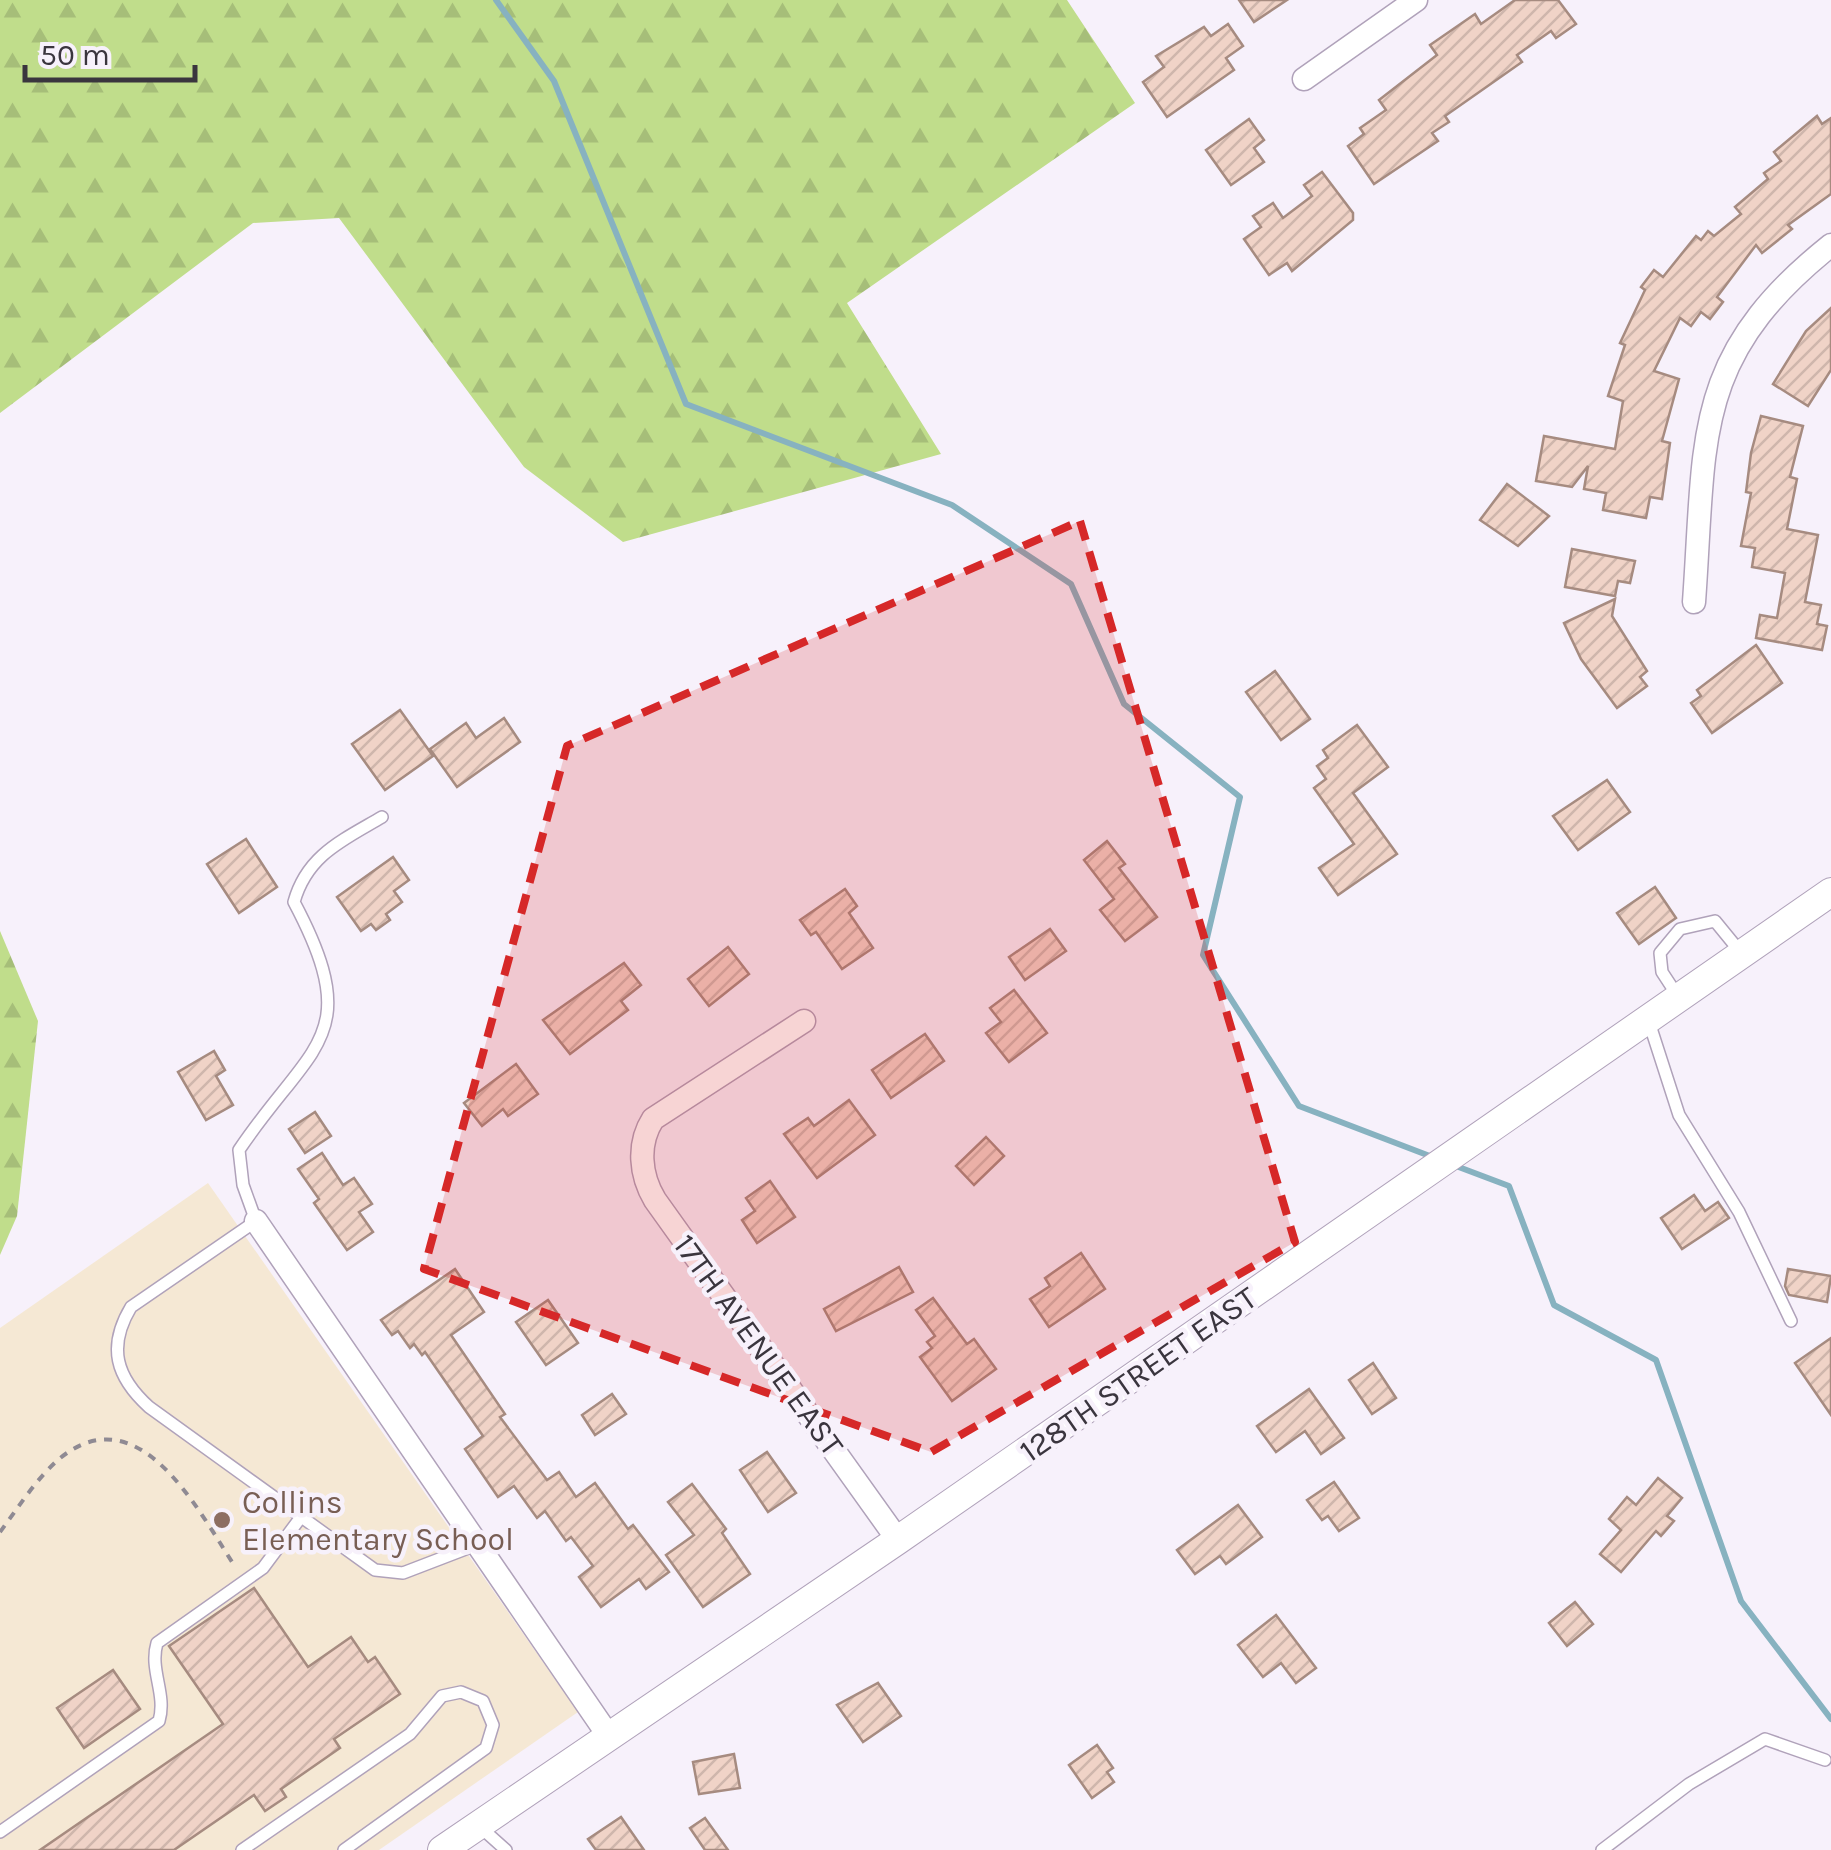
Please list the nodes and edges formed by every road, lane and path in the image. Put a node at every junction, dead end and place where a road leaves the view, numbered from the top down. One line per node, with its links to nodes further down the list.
1 (1416, 0): 2 (street)
2 (1304, 80)
3 (1831, 245): 4 (street)
4 (1694, 602)
5 (382, 817): 11 (lane)
6 (1831, 892): 7 (street, 128TH STREET EAST)
7 (1742, 954): 8 (street, 128TH STREET EAST); 8 (lane)
8 (1678, 998): 9 (street, 128TH STREET EAST)
9 (1648, 1019): 12 (lane); 15 (street, 128TH STREET EAST)
10 (804, 1020): 15 (street, 17TH AVENUE EAST)
11 (256, 1221): 13 (lane); 16 (street)
12 (1791, 1321)
13 (302, 1517): 16 (lane); 17 (lane)
14 (0, 1532): 17 (path)
15 (898, 1540): 18 (street, 128TH STREET EAST)
16 (476, 1545): 18 (street)
17 (244, 1581): 21 (lane)
18 (608, 1735): 20 (street, 128TH STREET EAST)
19 (1826, 1760): 26 (lane)
20 (478, 1825): 24 (street, 128TH STREET EAST); 25 (lane)
21 (0, 1832)
22 (242, 1850): 23 (lane)
23 (344, 1850)
24 (442, 1850)
25 (506, 1850)
26 (1602, 1850)

